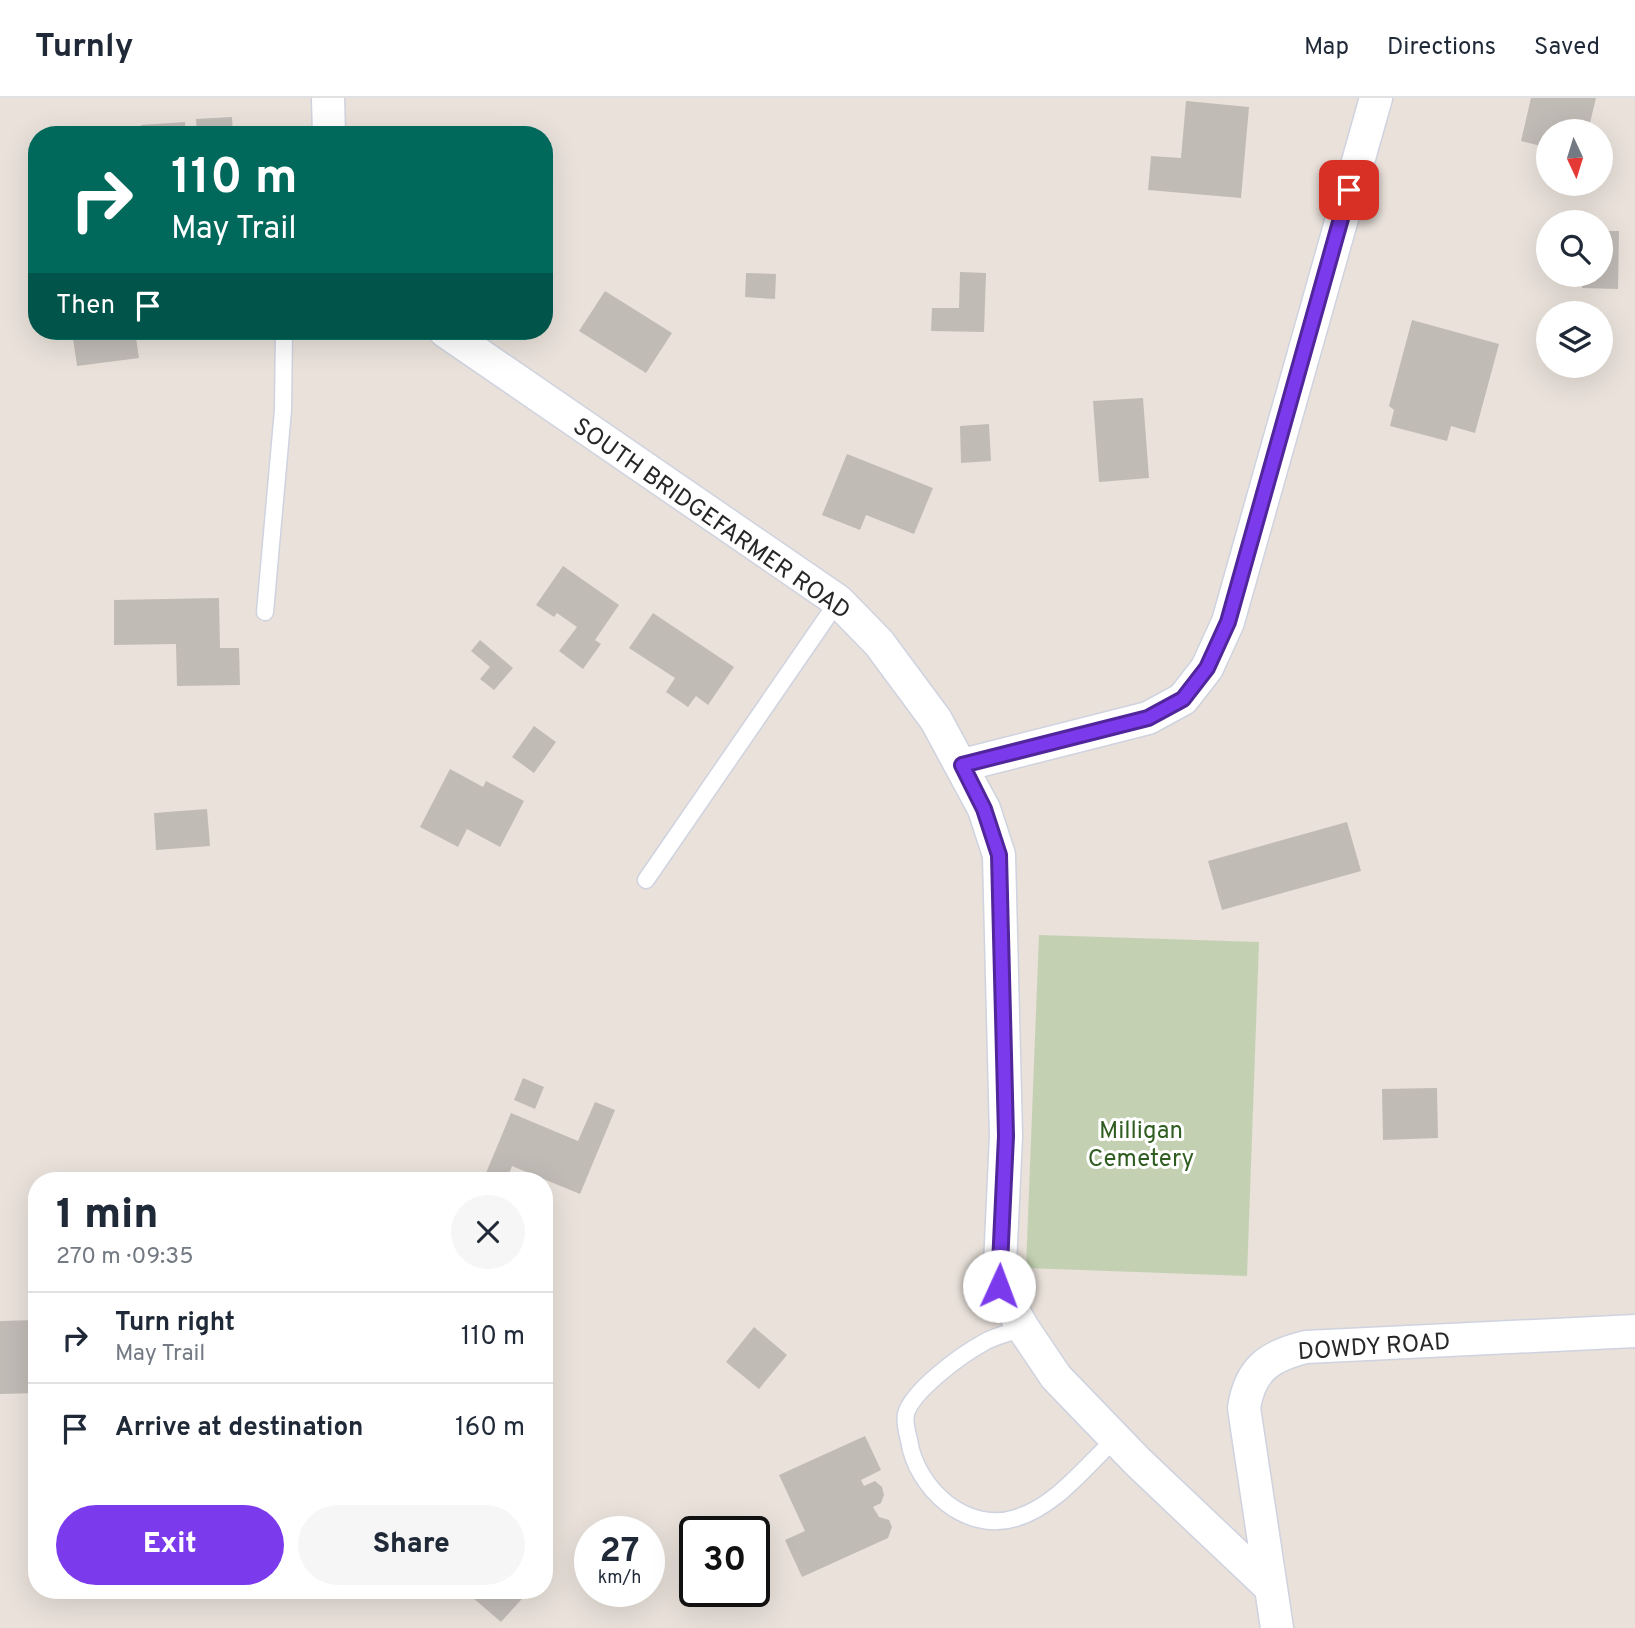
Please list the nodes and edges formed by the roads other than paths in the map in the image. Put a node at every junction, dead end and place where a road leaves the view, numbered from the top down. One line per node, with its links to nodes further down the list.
1 (328, 98): 3 (street)
2 (1376, 98): 8 (street)
3 (329, 126)
4 (284, 340): 7 (lane)
5 (458, 340): 6 (street, SOUTH BRIDGEFARMER ROAD)
6 (838, 601): 8 (street, SOUTH BRIDGEFARMER ROAD); 9 (lane)
7 (265, 612)
8 (962, 765): 10 (street, SOUTH BRIDGEFARMER ROAD)
9 (646, 880)
10 (1023, 1328): 12 (street, SOUTH BRIDGEFARMER ROAD); 12 (lane)
11 (1635, 1331): 13 (street, DOWDY ROAD)
12 (1115, 1439): 13 (street, SOUTH BRIDGEFARMER ROAD)
13 (1270, 1588): 14 (street)
14 (1277, 1628)

